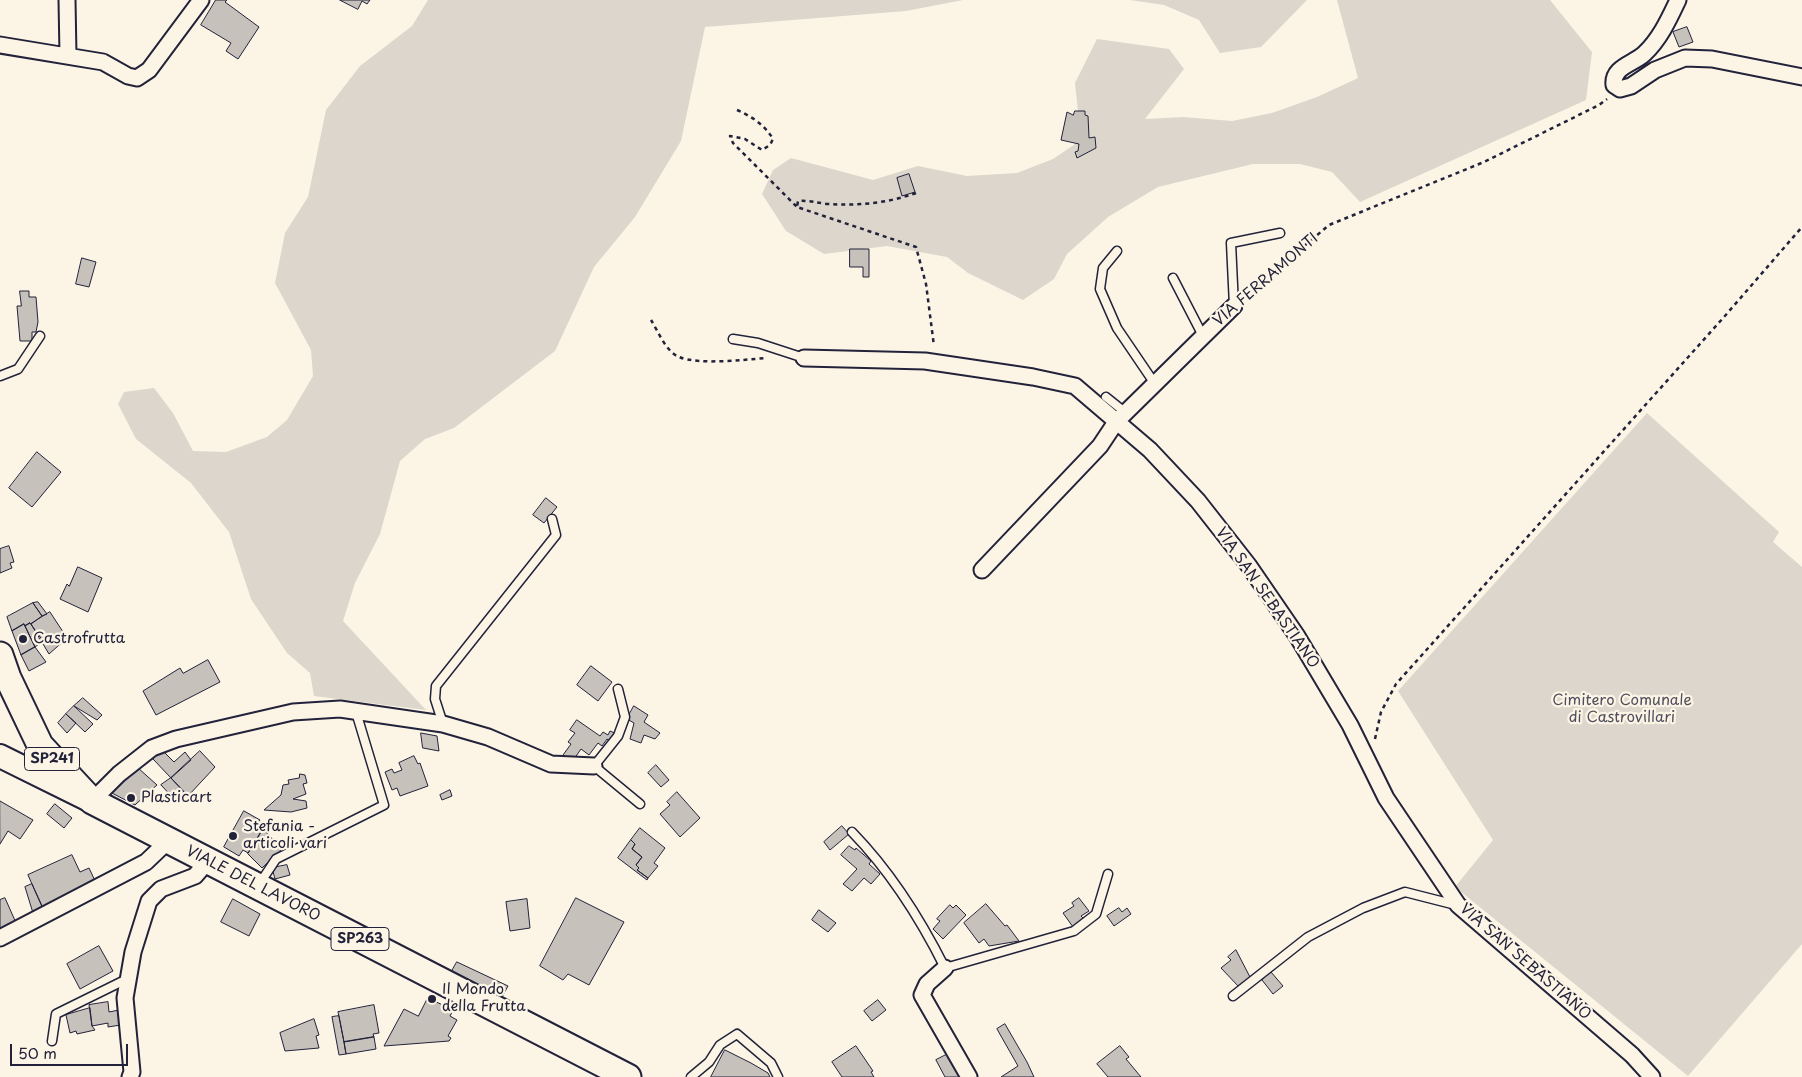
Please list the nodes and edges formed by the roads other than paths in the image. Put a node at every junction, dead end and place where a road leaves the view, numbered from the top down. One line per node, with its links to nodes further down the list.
1 (67, 0): 5 (street)
2 (201, 0): 5 (street)
3 (1678, 0): 6 (street)
4 (0, 44): 5 (street)
5 (68, 55)
6 (1802, 77)
7 (1280, 233): 10 (lane)
8 (1117, 251): 16 (lane)
9 (1173, 278): 12 (lane)
10 (1234, 306): 12 (street, VIA FERRAMONTI)
11 (40, 336): 15 (lane)
12 (1203, 336): 16 (street, VIA FERRAMONTI)
13 (733, 339): 14 (lane)
14 (804, 358): 18 (street, VIA SAN SEBASTIANO)
15 (0, 376)
16 (1155, 384): 18 (street, VIA FERRAMONTI)
17 (1106, 397): 18 (lane)
18 (1121, 418): 20 (street, VIA FERRAMONTI); 34 (street, VIA SAN SEBASTIANO)
19 (552, 519): 24 (lane)
20 (982, 570)
21 (2, 675): 27 (main road, SP241)
22 (618, 689): 26 (lane)
23 (356, 712): 24 (street); 27 (street); 33 (lane)
24 (443, 724): 26 (street)
25 (0, 756): 27 (main road, SP263)
26 (594, 766): 28 (lane)
27 (92, 801): 30 (main road, VIALE DEL LAVORO / SP263)
28 (640, 804)
29 (852, 832): 36 (lane)
30 (168, 841): 31 (main road, VIALE DEL LAVORO / SP263); 35 (street)
31 (208, 861): 33 (main road, VIALE DEL LAVORO / SP263); 37 (street)
32 (1108, 874): 36 (lane)
33 (257, 887): 41 (main road, VIALE DEL LAVORO / SP263)
34 (1458, 905): 38 (lane); 45 (street, VIA SAN SEBASTIANO)
35 (0, 938)
36 (945, 968): 44 (street)
37 (129, 978): 39 (lane); 40 (street)
38 (1232, 996)
39 (52, 1041)
40 (130, 1077)
41 (628, 1077)
42 (691, 1077): 43 (lane)
43 (778, 1077)
44 (969, 1077)
45 (1652, 1077)

